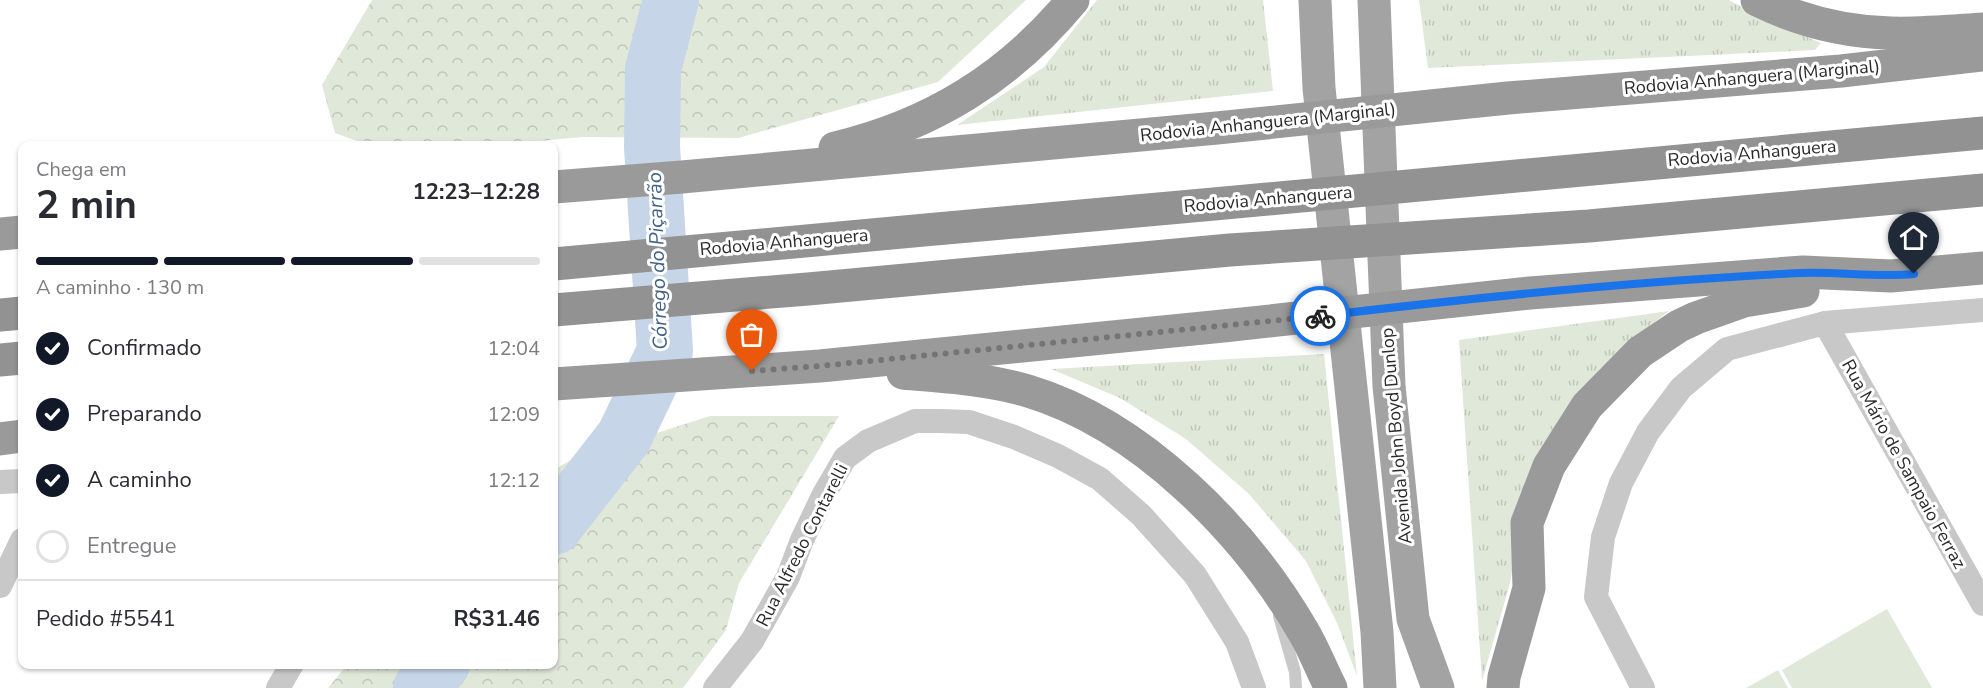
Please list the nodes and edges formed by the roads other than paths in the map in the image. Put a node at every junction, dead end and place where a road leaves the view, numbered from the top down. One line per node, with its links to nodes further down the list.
1 (1073, 0): 8 (highway)
2 (1315, 0): 39 (main road, Avenida John Boyd Dunlop)
3 (1374, 0): 40 (main road, Avenida John Boyd Dunlop)
4 (1757, 0): 5 (highway)
5 (1983, 29)
6 (1983, 55): 8 (highway, Rodovia Anhanguera (Marginal))
7 (1983, 133): 13 (highway, Rodovia Anhanguera)
8 (738, 172): 9 (highway, Rodovia Anhanguera (Marginal))
9 (558, 187)
10 (1983, 190): 16 (highway)
11 (18, 232): 12 (highway)
12 (0, 234)
13 (558, 264)
14 (1983, 268): 15 (highway)
15 (1891, 276): 23 (highway); 41 (highway)
16 (558, 310)
17 (1983, 310): 20 (street)
18 (18, 313): 19 (highway)
19 (0, 315)
20 (1825, 323): 32 (street, Rua Mário de Sampaio Ferraz); 42 (street)
21 (18, 358): 22 (highway)
22 (0, 360)
23 (820, 366): 24 (highway); 30 (highway)
24 (558, 384)
25 (18, 437): 26 (highway)
26 (0, 439)
27 (18, 481): 28 (street)
28 (0, 482)
29 (18, 548): 31 (street)
30 (1264, 572): 37 (lane); 38 (highway)
31 (0, 586)
32 (1983, 604)
33 (289, 669): 34 (street)
34 (278, 688)
35 (715, 688): 36 (street, Rua Alfredo Contarelli)
36 (1254, 688)
37 (1296, 688)
38 (1330, 688)
39 (1380, 688)
40 (1438, 688)
41 (1503, 688)
42 (1643, 688)

